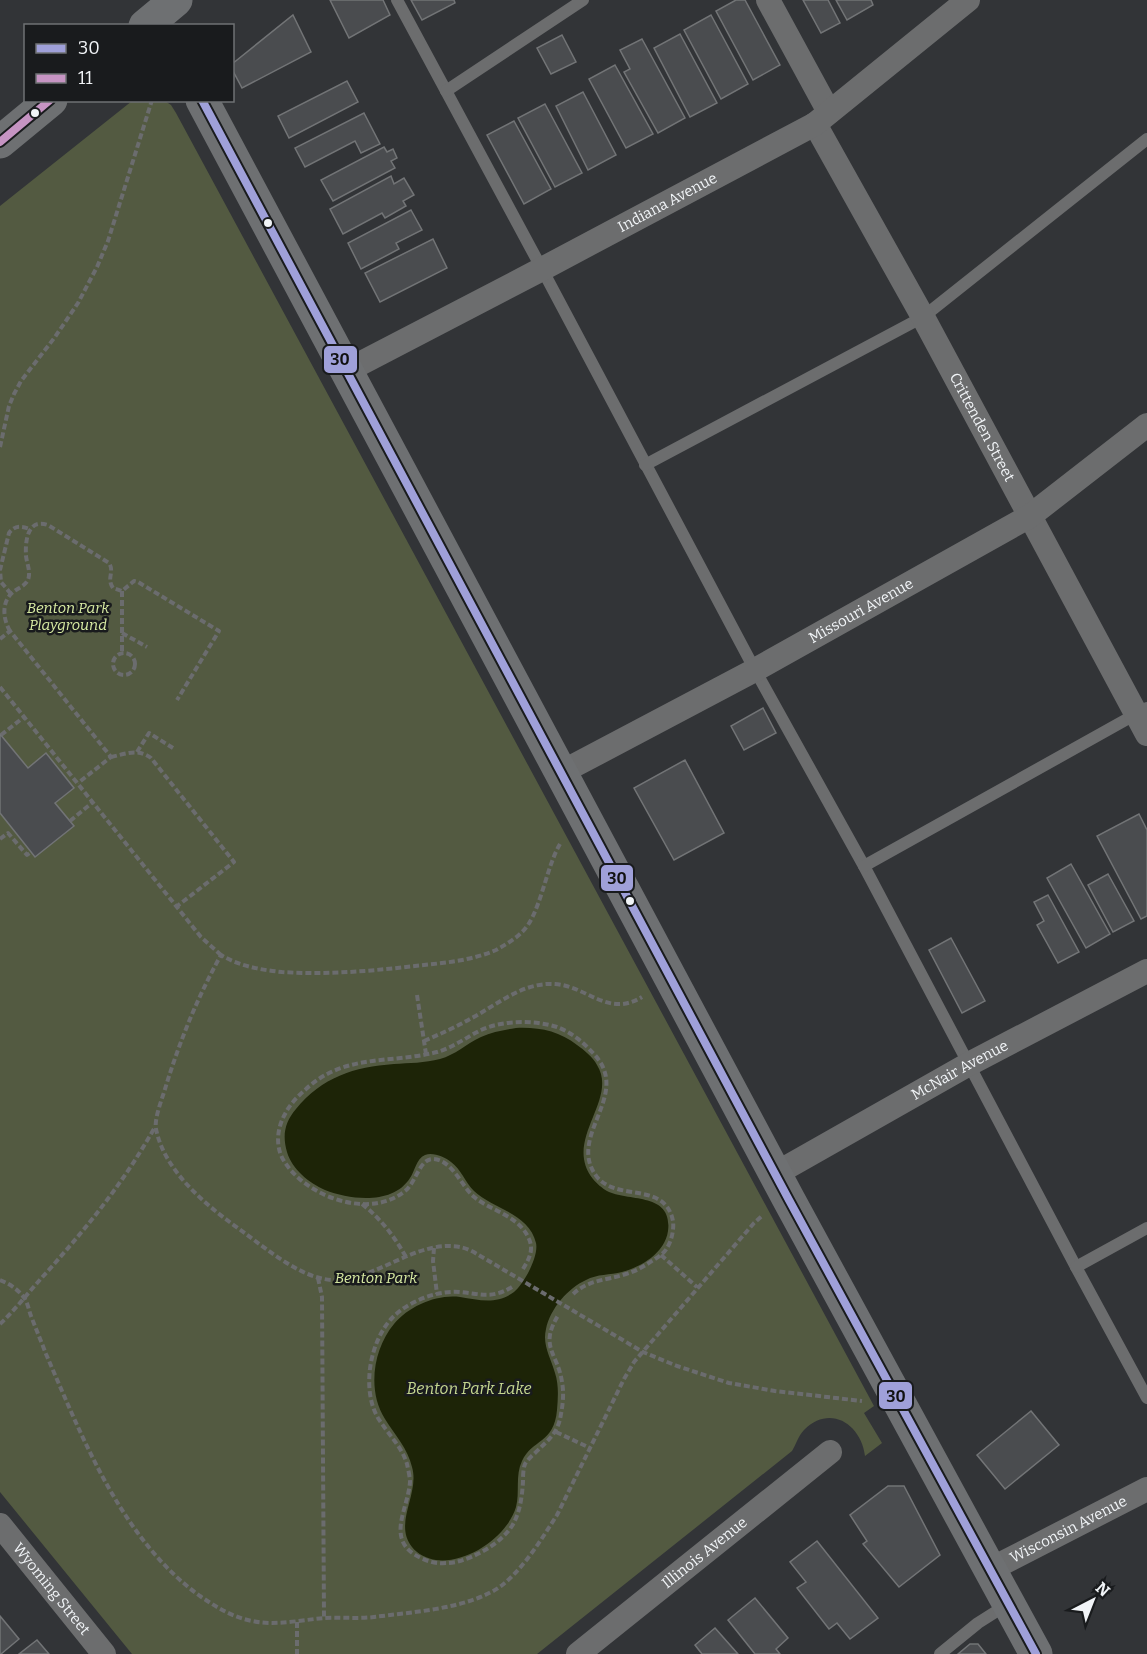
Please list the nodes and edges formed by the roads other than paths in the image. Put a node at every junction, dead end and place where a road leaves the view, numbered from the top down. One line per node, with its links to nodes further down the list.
1 (397, 0): 5 (lane)
2 (583, 0): 5 (lane)
3 (768, 0): 8 (street, Crittenden Street)
4 (968, 0): 8 (street, Indiana Avenue)
5 (446, 92): 11 (lane)
6 (49, 102): 10 (main road)
7 (203, 102): 13 (main road)
8 (822, 118): 11 (street, Indiana Avenue); 12 (street, Crittenden Street)
9 (1147, 139): 12 (lane)
10 (0, 142)
11 (542, 269): 13 (street, Indiana Avenue); 15 (lane)
12 (923, 317): 15 (lane); 16 (street, Crittenden Street)
13 (346, 371): 19 (main road)
14 (1147, 425): 16 (street, Missouri Avenue)
15 (645, 465): 17 (lane)
16 (1030, 516): 17 (street, Missouri Avenue); 18 (street, Crittenden Street)
17 (754, 670): 19 (street, Missouri Avenue); 20 (lane)
18 (1144, 719): 20 (lane)
19 (560, 772): 23 (main road)
20 (864, 866): 22 (lane)
21 (1147, 971): 22 (street, McNair Avenue)
22 (969, 1064): 23 (street, McNair Avenue); 25 (lane)
23 (775, 1174): 30 (main road)
24 (1147, 1228): 25 (lane)
25 (1076, 1267): 26 (lane)
26 (1147, 1398)
27 (830, 1452): 33 (street, Illinois Avenue)
28 (1147, 1489): 30 (street, Wisconsin Avenue)
29 (0, 1525): 32 (street, Wyoming Street)
30 (991, 1569): 31 (main road)
31 (1009, 1603): 34 (lane); 35 (main road)
32 (104, 1654)
33 (578, 1654)
34 (940, 1654)
35 (1036, 1654)

